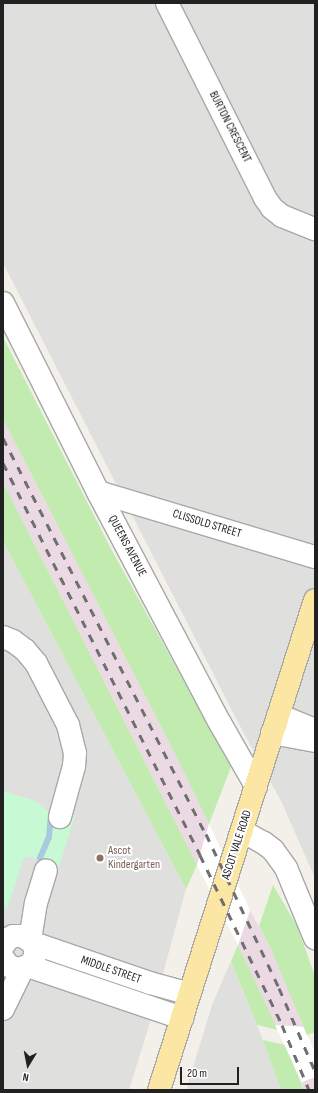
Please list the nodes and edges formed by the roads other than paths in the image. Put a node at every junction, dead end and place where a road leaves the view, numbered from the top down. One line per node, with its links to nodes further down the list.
1 (167, 3): 2 (street, BURTON CRESCENT)
2 (315, 229)
3 (3, 303): 4 (street, QUEENS AVENUE)
4 (98, 492): 5 (street, CLISSOLD STREET); 11 (street, QUEENS AVENUE)
5 (315, 557)
6 (315, 600): 8 (main road, ASCOT VALE ROAD)
7 (3, 637): 12 (street)
8 (275, 724): 9 (street); 10 (street); 11 (main road, ASCOT VALE ROAD)
9 (315, 730)
10 (315, 741)
11 (256, 786): 13 (main road, ASCOT VALE ROAD)
12 (60, 817)
13 (242, 831): 15 (street); 17 (main road, ASCOT VALE ROAD)
14 (46, 870): 16 (street)
15 (315, 938)
16 (14, 952): 17 (street, MIDDLE STREET); 18 (street); 19 (street, MIDDLE STREET)
17 (190, 994): 19 (main road, ASCOT VALE ROAD)
18 (3, 1009)
19 (182, 1018): 20 (main road, ASCOT VALE ROAD)
20 (160, 1090)

